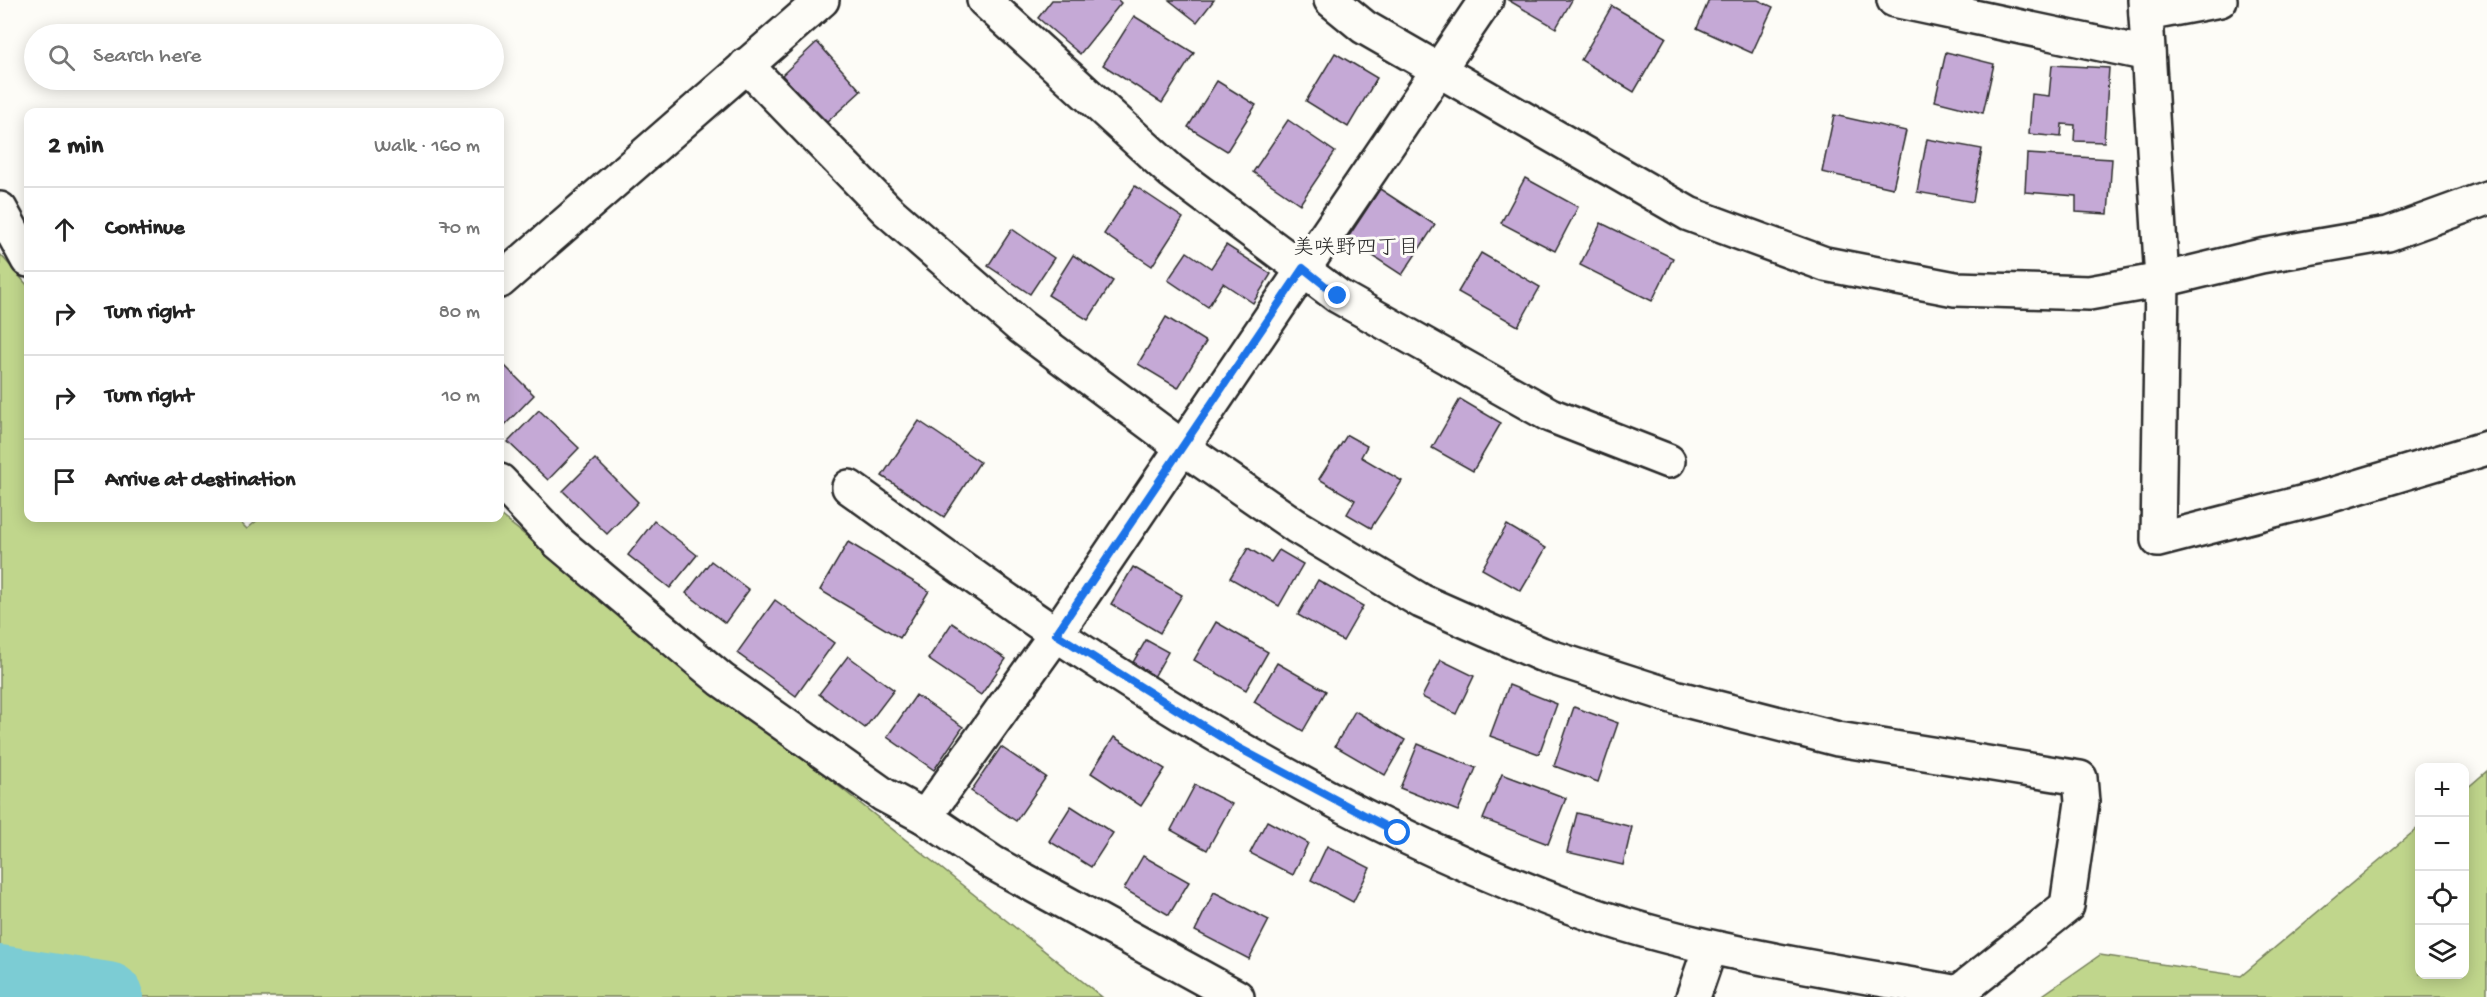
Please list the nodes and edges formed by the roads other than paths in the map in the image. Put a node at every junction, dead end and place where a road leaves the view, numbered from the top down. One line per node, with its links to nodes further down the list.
1 (822, 0): 9 (street)
2 (984, 0): 14 (street)
3 (1331, 0): 10 (street)
4 (1486, 0): 10 (street)
5 (1894, 0): 8 (street)
6 (2220, 0): 7 (street)
7 (2146, 7): 8 (street)
8 (2148, 54): 16 (street)
9 (746, 65): 15 (street); 17 (street)
10 (1439, 71): 14 (street); 16 (street)
11 (2487, 198): 16 (street)
12 (0, 209): 13 (street)
13 (24, 253)
14 (1303, 268): 17 (street); 19 (street)
15 (504, 278)
16 (2162, 280): 18 (street)
17 (1182, 447): 22 (street); 24 (street)
18 (2487, 448)
19 (1668, 461)
20 (504, 485): 23 (street)
21 (849, 487): 22 (street)
22 (1056, 634): 23 (street); 24 (street)
23 (925, 817): 25 (street)
24 (1710, 948): 26 (street)
25 (1237, 997)
26 (1693, 997)

